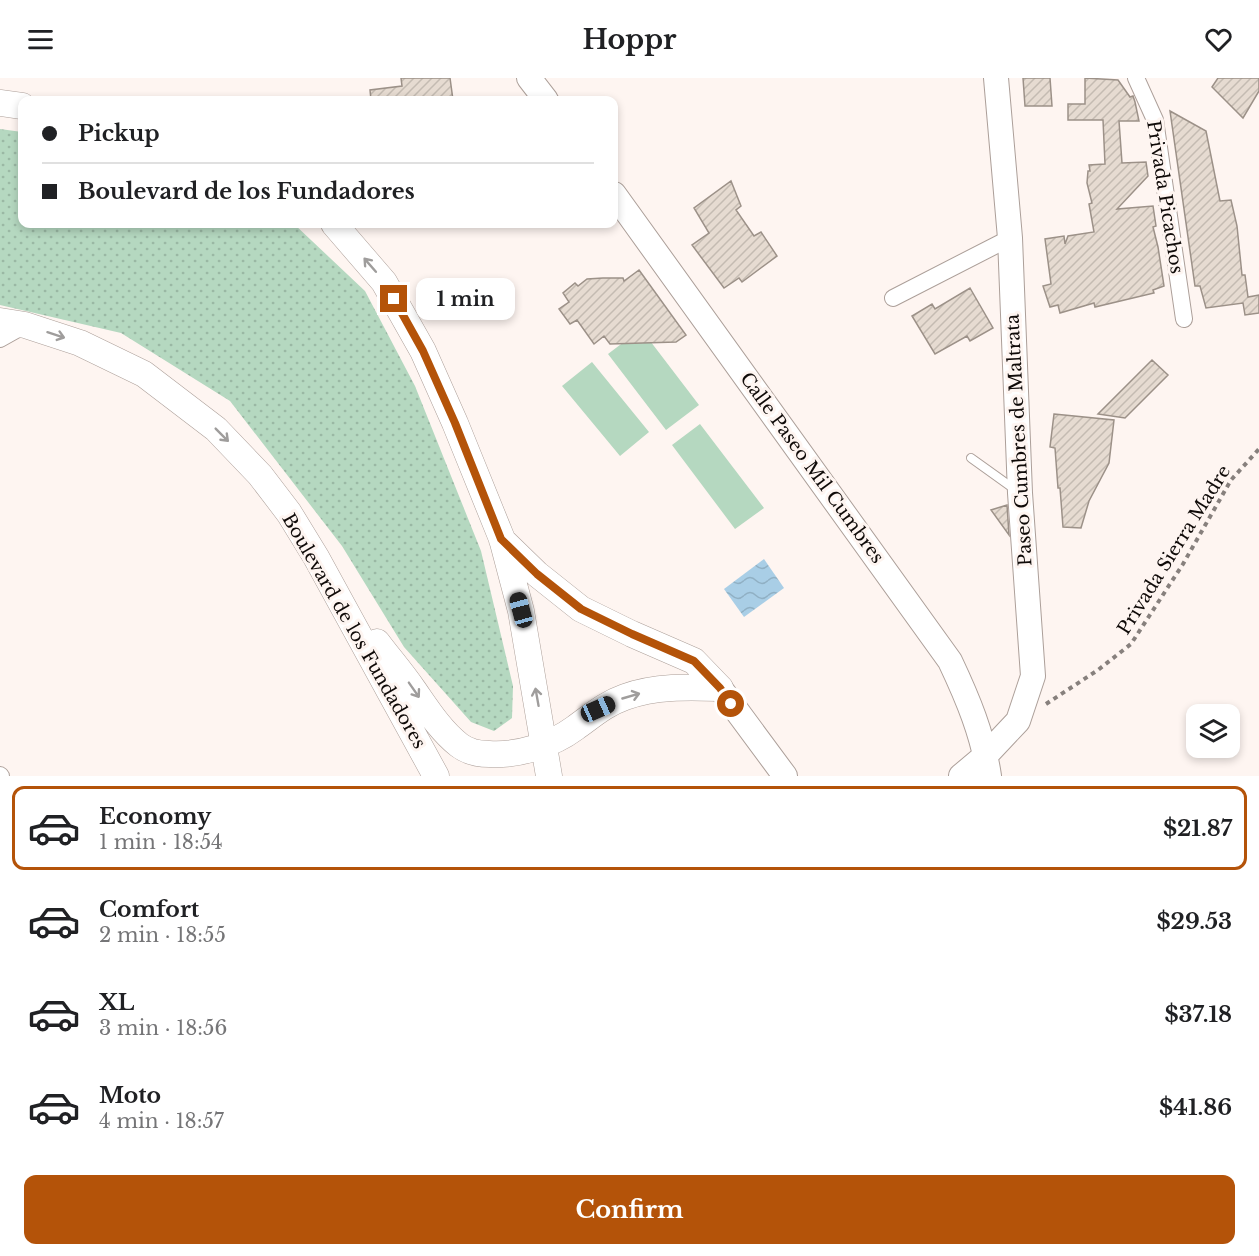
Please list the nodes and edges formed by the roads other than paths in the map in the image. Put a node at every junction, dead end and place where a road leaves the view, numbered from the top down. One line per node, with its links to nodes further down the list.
1 (530, 78): 4 (main road)
2 (996, 78): 9 (main road, Paseo Cumbres de Maltrata)
3 (1136, 78): 11 (street, Privada Picachos)
4 (543, 96)
5 (0, 103): 6 (main road)
6 (18, 105)
7 (618, 200): 20 (main road, Calle Paseo Mil Cumbres)
8 (337, 228): 16 (main road, one-way to 8)
9 (1010, 238): 10 (street); 15 (main road, Paseo Cumbres de Maltrata)
10 (892, 298)
11 (1184, 319)
12 (12, 323): 13 (street); 17 (main road, Boulevard de los Fundadores, one-way to 17)
13 (0, 339)
14 (971, 458): 15 (lane)
15 (1020, 493): 20 (main road, Paseo Cumbres de Maltrata)
16 (501, 539): 18 (main road); 19 (main road, one-way to 16)
17 (348, 614): 19 (main road, one-way to 19); 21 (main road, Boulevard de los Fundadores)
18 (720, 688): 19 (main road, one-way to 18); 23 (main road)
19 (544, 745): 22 (main road)
20 (987, 766): 24 (main road, Paseo Cumbres de Maltrata)
21 (436, 776)
22 (549, 776)
23 (785, 776)
24 (961, 776)

